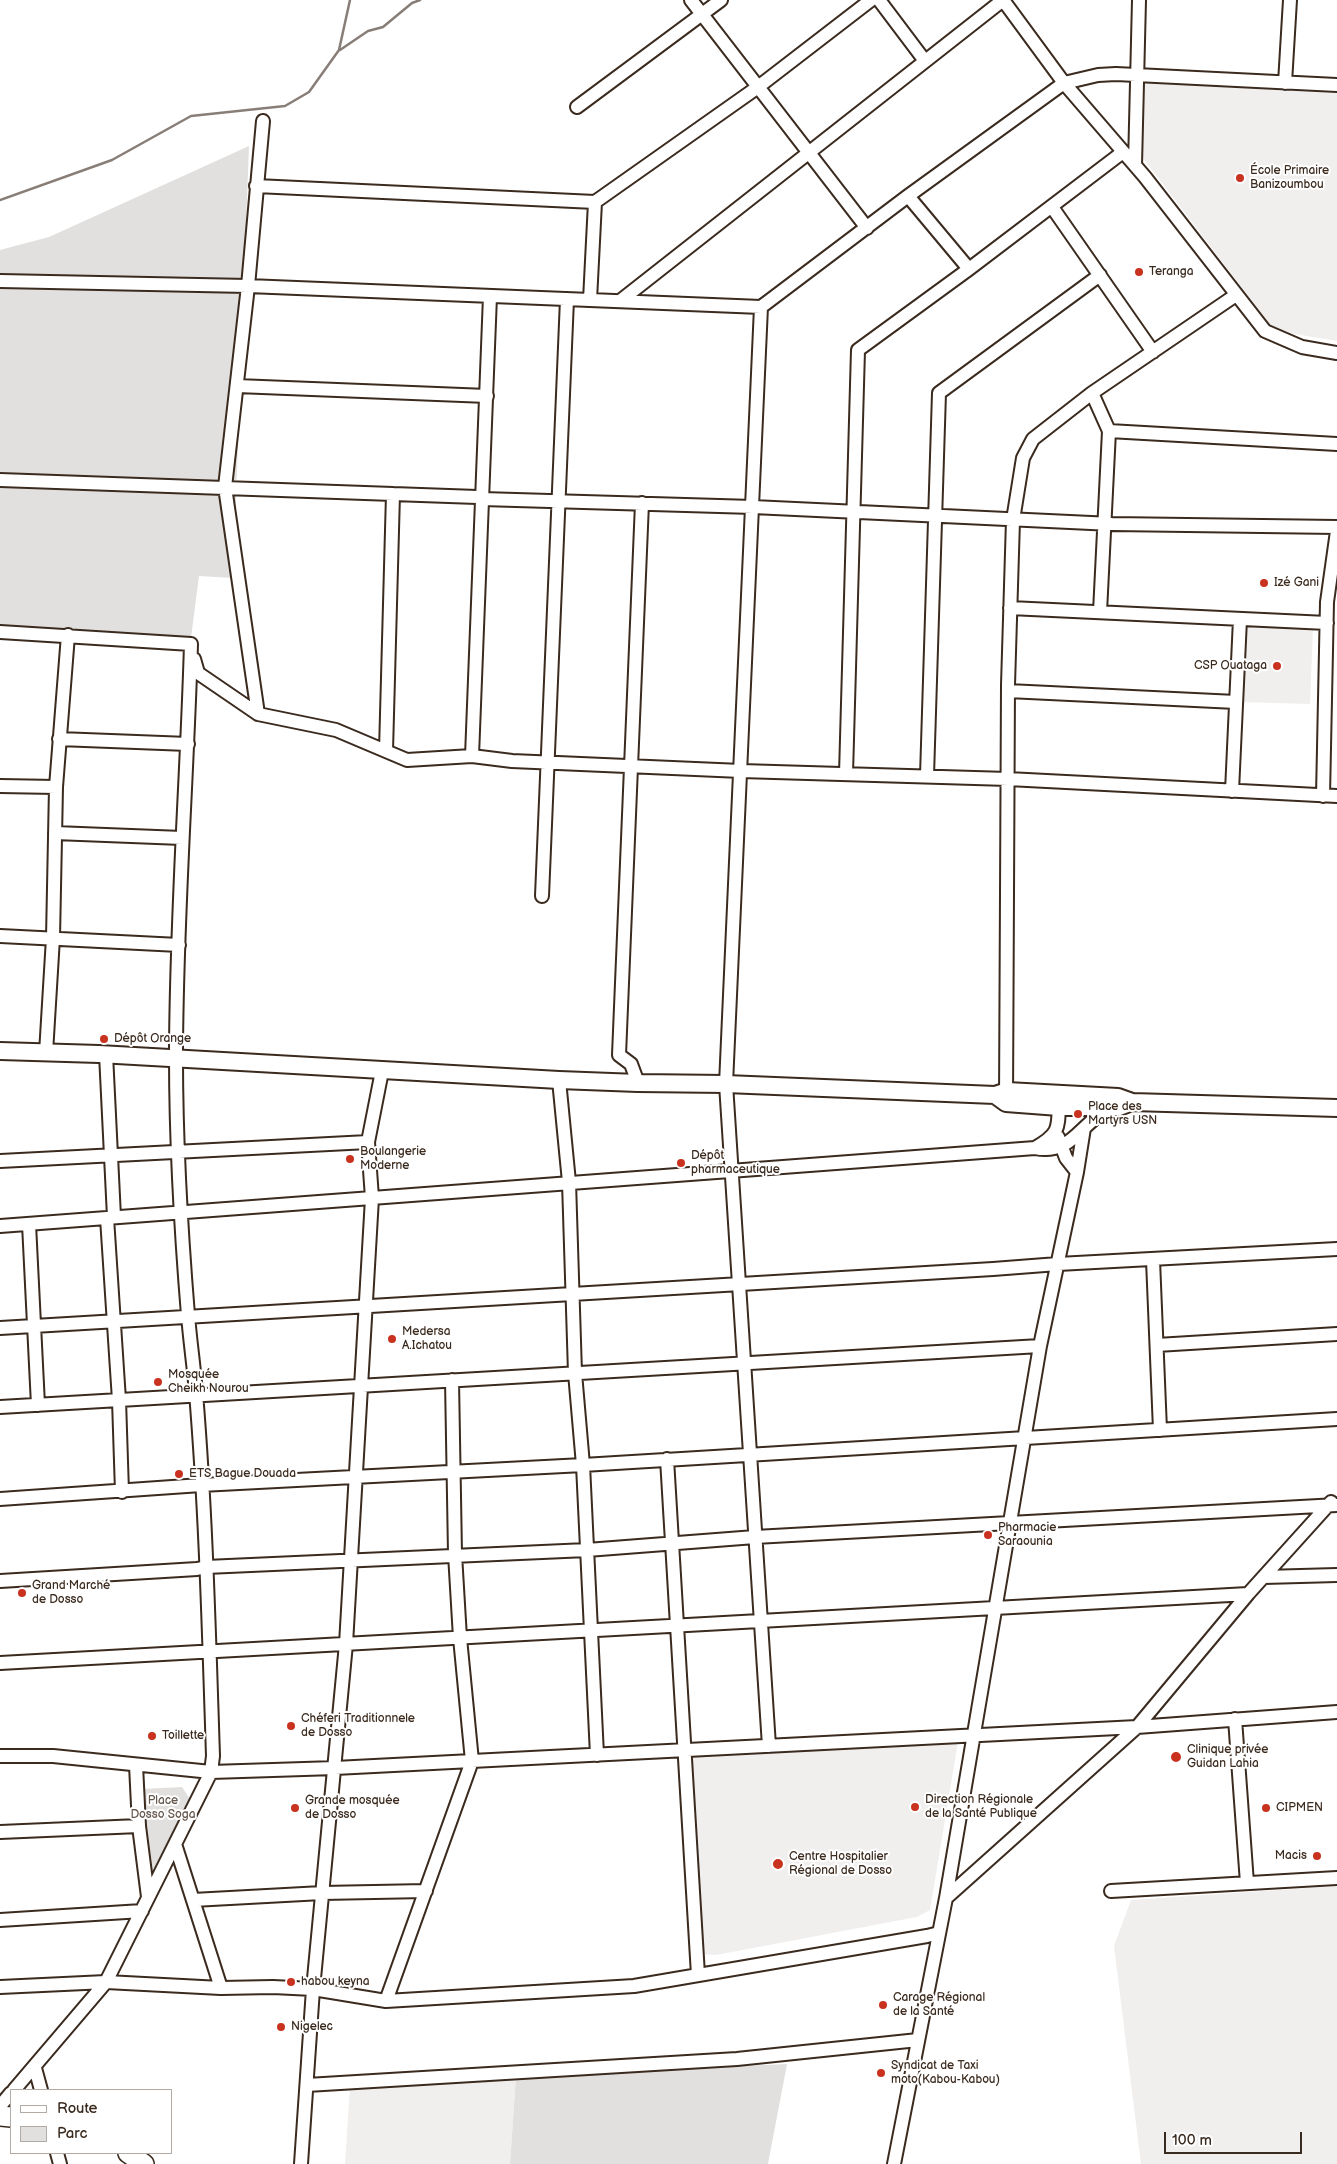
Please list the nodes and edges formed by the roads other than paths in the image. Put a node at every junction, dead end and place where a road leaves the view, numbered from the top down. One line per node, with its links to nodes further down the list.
1 (691, 0): 8 (street)
2 (722, 0): 8 (street)
3 (871, 0): 14 (street)
4 (879, 0): 9 (street)
5 (1003, 0): 9 (street); 12 (street)
6 (1139, 0): 10 (street)
7 (1290, 0): 11 (street)
8 (702, 14): 14 (street); 15 (street)
9 (925, 61): 17 (street)
10 (1136, 76): 11 (street); 12 (street); 19 (street)
11 (1285, 82): 13 (street)
12 (1064, 83): 18 (street); 21 (street)
13 (1337, 85)
14 (758, 87): 17 (street); 22 (street)
15 (577, 107)
16 (263, 122): 20 (street)
17 (808, 152): 24 (street); 33 (street)
18 (1122, 152): 19 (street); 23 (street)
19 (1134, 165): 29 (street)
20 (256, 186): 22 (street); 28 (street)
21 (908, 196): 24 (street); 25 (street)
22 (596, 202): 32 (street)
23 (1052, 207): 25 (street); 26 (street)
24 (867, 228): 34 (street)
25 (969, 269): 49 (street)
26 (1100, 275): 35 (street); 50 (street)
27 (0, 281): 28 (street)
28 (248, 286): 30 (street); 37 (street)
29 (1236, 295): 35 (street); 36 (street)
30 (490, 296): 31 (street); 39 (street)
31 (567, 299): 32 (street); 46 (street)
32 (590, 300): 33 (street)
33 (620, 302): 34 (street)
34 (761, 307): 48 (street)
35 (1153, 352): 38 (street)
36 (1337, 353)
37 (237, 386): 39 (street); 43 (street)
38 (1092, 393): 40 (street); 51 (street)
39 (487, 396): 45 (street)
40 (1109, 431): 41 (street); 52 (street)
41 (1337, 444)
42 (0, 480): 43 (street)
43 (225, 487): 44 (street); 63 (street)
44 (393, 494): 45 (street); 66 (street)
45 (482, 499): 46 (street); 67 (street)
46 (558, 500): 47 (street); 68 (street)
47 (642, 503): 48 (street); 69 (street)
48 (753, 507): 49 (street); 70 (street)
49 (852, 512): 50 (street); 71 (street)
50 (935, 516): 51 (street); 72 (street)
51 (1013, 520): 52 (street); 54 (street)
52 (1104, 524): 53 (street); 55 (street)
53 (1337, 529): 57 (street)
54 (1010, 608): 55 (street); 61 (street)
55 (1100, 612): 56 (street)
56 (1240, 619): 57 (street); 62 (street)
57 (1326, 623): 77 (street)
58 (0, 632): 59 (street)
59 (68, 635): 60 (street); 64 (street)
60 (191, 644): 63 (street); 65 (street)
61 (1008, 690): 62 (street); 73 (street)
62 (1236, 702): 76 (street)
63 (258, 714): 66 (street)
64 (60, 739): 65 (street); 75 (street)
65 (188, 744): 80 (street)
66 (386, 751): 67 (street)
67 (472, 756): 68 (street)
68 (547, 763): 69 (street); 81 (street)
69 (630, 766): 70 (street); 91 (street)
70 (741, 771): 71 (street); 92 (street)
71 (846, 774): 72 (street)
72 (927, 776): 73 (street)
73 (1008, 778): 76 (street); 93 (street)
74 (0, 786): 75 (street)
75 (56, 787): 79 (street)
76 (1232, 791): 77 (street)
77 (1323, 796): 78 (street)
78 (1337, 796)
79 (55, 833): 80 (street); 83 (street)
80 (182, 838): 84 (street)
81 (542, 896)
82 (0, 936): 83 (street)
83 (53, 938): 84 (street); 86 (street)
84 (179, 945): 88 (street)
85 (0, 1051): 86 (main road)
86 (46, 1052): 87 (main road)
87 (106, 1054): 88 (main road); 104 (street)
88 (176, 1059): 89 (main road); 103 (street)
89 (382, 1071): 90 (main road); 100 (street)
90 (559, 1080): 91 (main road); 108 (street)
91 (638, 1083): 92 (main road)
92 (726, 1084): 93 (main road); 106 (street)
93 (1002, 1096): 94 (main road)
94 (1059, 1100): 95 (main road); 99 (street)
95 (1089, 1102): 96 (main road); 98 (street)
96 (1125, 1104): 97 (main road); 98 (street)
97 (1337, 1108)
98 (1083, 1129): 102 (street); 107 (street)
99 (1056, 1131): 101 (street); 102 (street)
100 (368, 1142): 103 (street); 109 (street)
101 (1035, 1148): 102 (street); 106 (street)
102 (1059, 1150): 107 (street)
103 (179, 1151): 104 (street); 110 (street)
104 (111, 1155): 105 (street); 111 (street)
105 (0, 1161)
106 (732, 1170): 108 (street); 117 (street)
107 (1077, 1172): 116 (street)
108 (569, 1182): 109 (street); 118 (street)
109 (372, 1198): 110 (street); 119 (street)
110 (181, 1211): 111 (street); 120 (street)
111 (111, 1218): 112 (street); 121 (street)
112 (29, 1224): 113 (street); 122 (street)
113 (0, 1226)
114 (1337, 1250): 115 (street)
115 (1153, 1260): 116 (street); 125 (street)
116 (1058, 1264): 117 (street); 126 (street)
117 (739, 1285): 118 (street); 127 (street)
118 (574, 1294): 119 (street); 128 (street)
119 (365, 1307): 120 (street); 130 (street)
120 (188, 1315): 121 (street); 131 (street)
121 (113, 1322): 122 (street); 132 (street)
122 (34, 1326): 123 (street); 133 (street)
123 (0, 1328)
124 (1337, 1334): 125 (street)
125 (1156, 1345): 136 (street)
126 (1040, 1346): 127 (street); 137 (street)
127 (744, 1365): 128 (street); 138 (street)
128 (575, 1373): 129 (street); 140 (street)
129 (452, 1380): 130 (street); 141 (street)
130 (361, 1386): 131 (street); 142 (street)
131 (196, 1394): 132 (street); 143 (street)
132 (119, 1400): 133 (street); 144 (street)
133 (38, 1405): 134 (street)
134 (0, 1407)
135 (1337, 1420): 136 (street)
136 (1160, 1430): 137 (street)
137 (1025, 1438): 138 (street); 147 (street)
138 (750, 1454): 139 (street); 148 (street)
139 (667, 1459): 140 (street); 149 (street)
140 (583, 1465): 141 (street); 150 (street)
141 (454, 1472): 142 (street); 151 (street)
142 (356, 1478): 143 (street); 152 (street)
143 (201, 1485): 144 (street); 153 (street)
144 (122, 1492): 145 (street)
145 (0, 1499)
146 (1334, 1502): 147 (street); 155 (street)
147 (1010, 1522): 148 (street); 158 (street)
148 (755, 1537): 149 (street); 159 (street)
149 (672, 1542): 150 (street); 160 (street)
150 (587, 1550): 151 (street); 161 (street)
151 (454, 1554): 152 (street); 162 (street)
152 (352, 1560): 153 (street); 163 (street)
153 (206, 1567): 156 (street); 164 (street)
154 (1337, 1575): 155 (street)
155 (1264, 1577): 157 (street)
156 (0, 1582)
157 (1248, 1594): 158 (street); 168 (street)
158 (996, 1608): 159 (street); 169 (street)
159 (761, 1621): 160 (street); 170 (street)
160 (677, 1626): 161 (street); 171 (street)
161 (592, 1631): 162 (street); 172 (street)
162 (460, 1638): 163 (street); 174 (street)
163 (346, 1644): 164 (street); 176 (street)
164 (209, 1651): 165 (street); 177 (street)
165 (0, 1663)
166 (1337, 1712): 167 (street)
167 (1236, 1719): 168 (street); 182 (street)
168 (1137, 1726): 169 (street); 187 (street)
169 (972, 1735): 170 (street); 187 (street)
170 (769, 1746): 171 (street)
171 (685, 1750): 172 (street); 192 (street)
172 (597, 1755): 174 (street)
173 (0, 1756): 175 (street)
174 (472, 1761): 176 (street); 183 (street)
175 (136, 1765): 177 (street); 178 (street)
176 (335, 1768): 177 (street); 185 (street)
177 (211, 1772): 180 (street)
178 (139, 1826): 179 (street); 186 (street)
179 (0, 1832)
180 (175, 1844): 186 (street); 188 (street)
181 (1337, 1878): 182 (street)
182 (1246, 1884): 184 (street)
183 (426, 1891): 185 (street); 197 (street)
184 (1111, 1891)
185 (322, 1893): 188 (street); 196 (street)
186 (148, 1897): 189 (street)
187 (946, 1898): 191 (street)
188 (193, 1900): 195 (street)
189 (142, 1911): 190 (street); 193 (street)
190 (0, 1920)
191 (939, 1932): 192 (street); 198 (street)
192 (698, 1975): 197 (street)
193 (106, 1982): 194 (street); 195 (street); 199 (street)
194 (0, 1987)
195 (221, 1988): 196 (street)
196 (313, 1989): 197 (street); 200 (street)
197 (386, 2001)
198 (918, 2040): 200 (street); 208 (street)
199 (35, 2068): 201 (street); 202 (street)
200 (306, 2085): 207 (street)
201 (15, 2089)
202 (41, 2089)
203 (10, 2095): 204 (street)
204 (0, 2106)
205 (129, 2154): 206 (highway)
206 (144, 2164)
207 (301, 2164)
208 (894, 2164)

